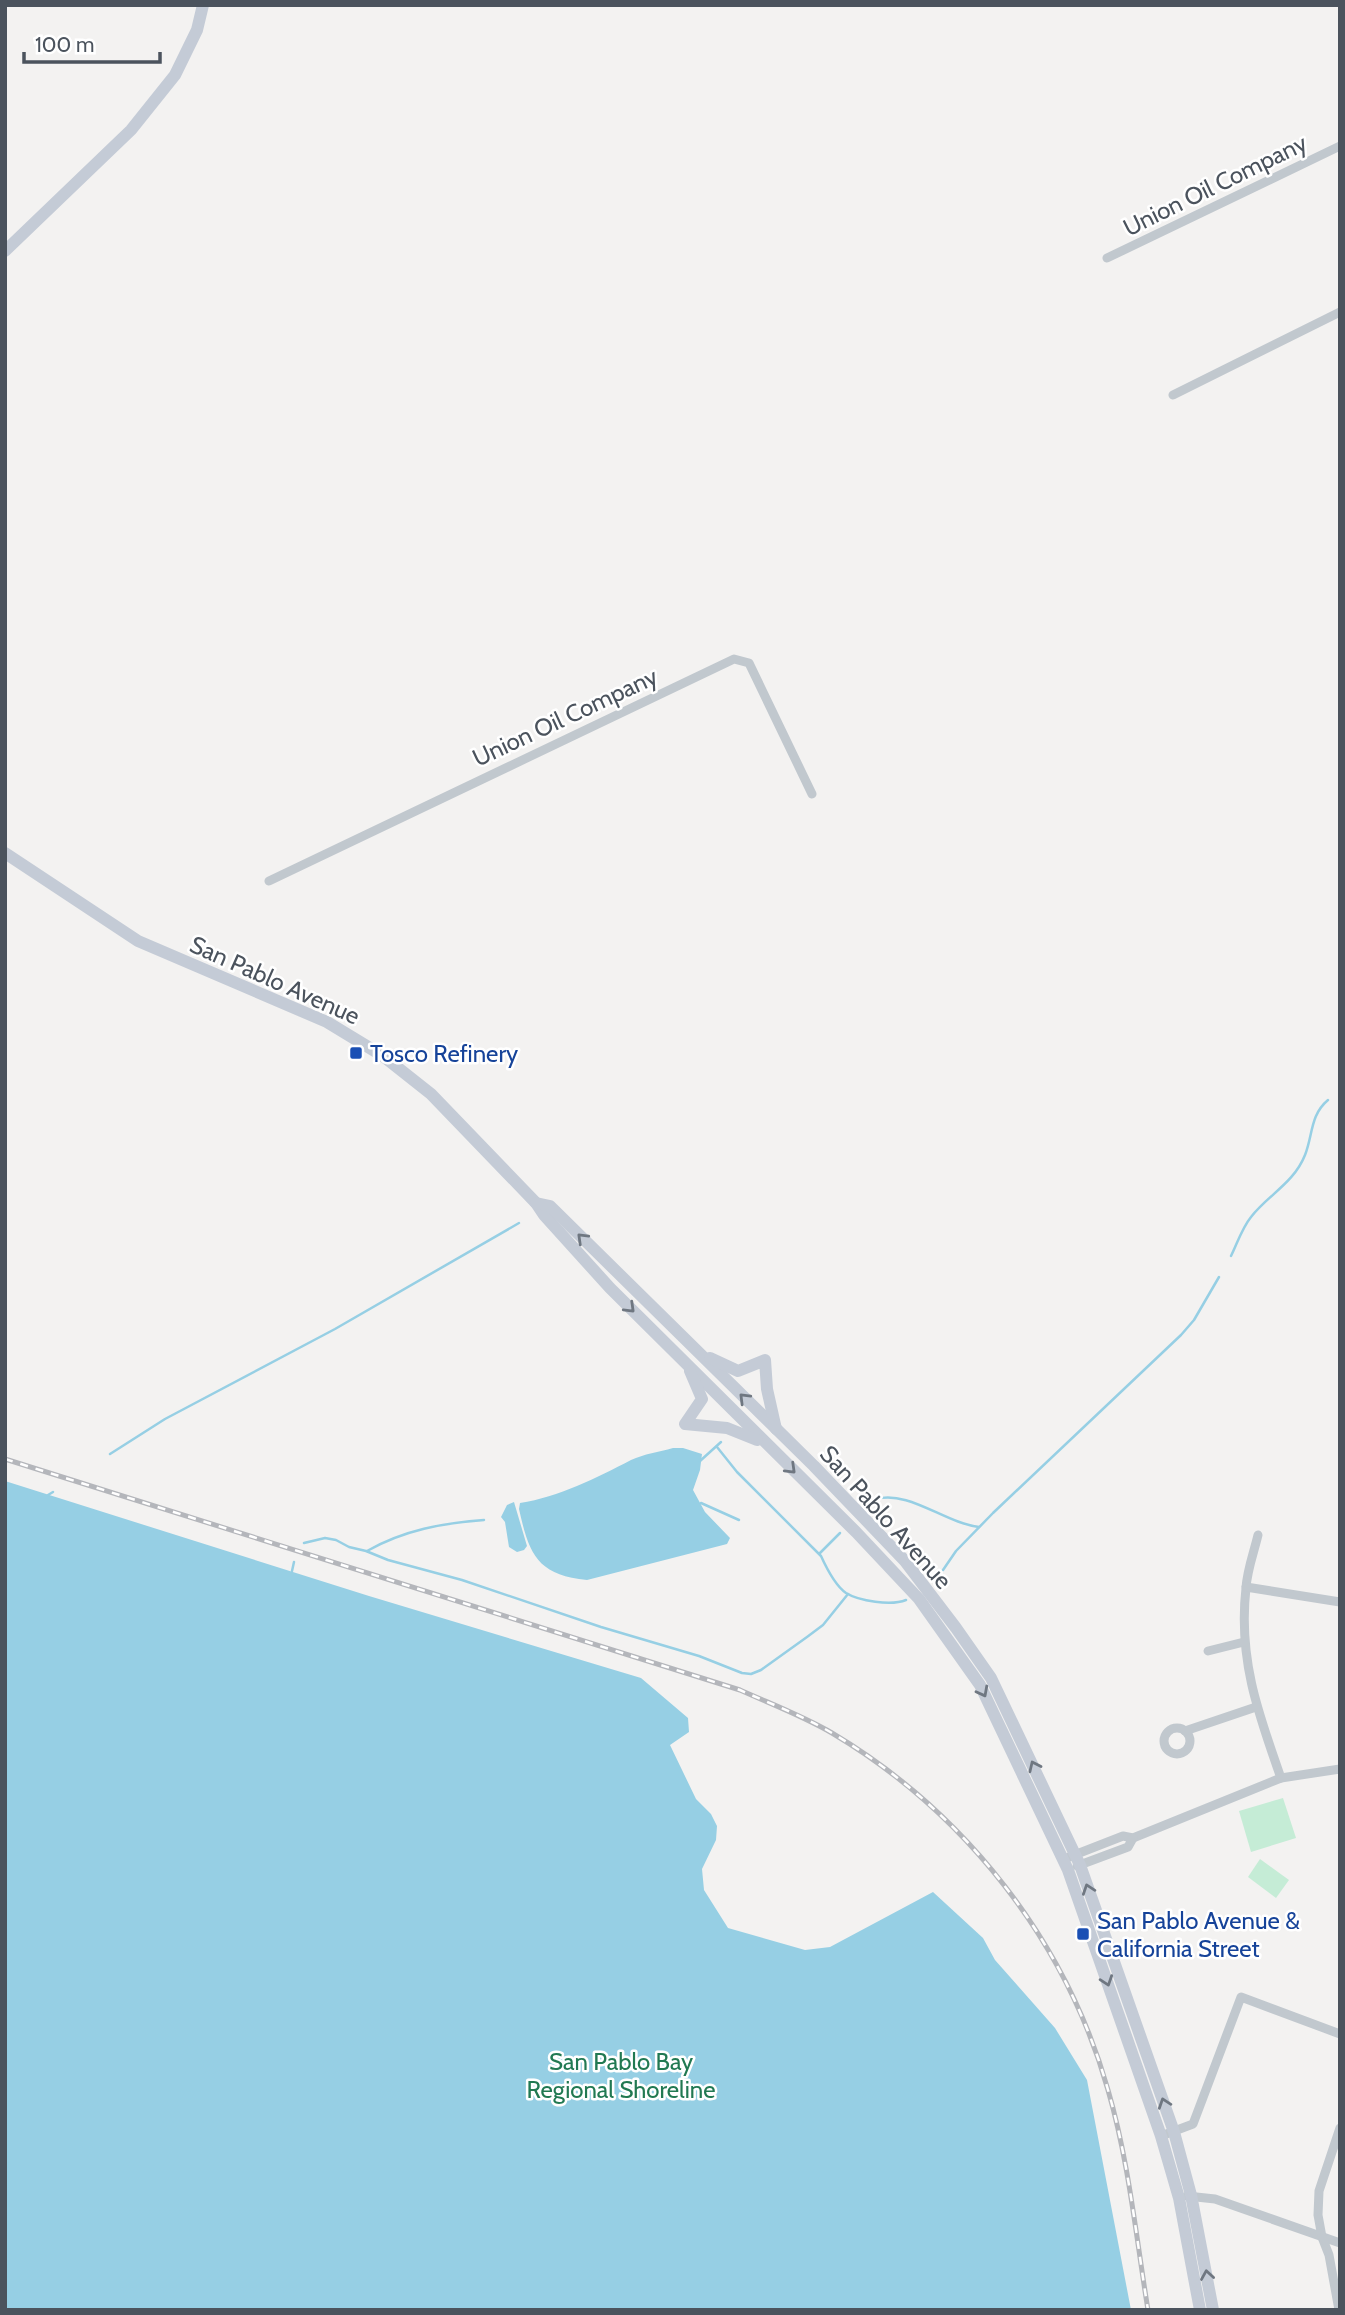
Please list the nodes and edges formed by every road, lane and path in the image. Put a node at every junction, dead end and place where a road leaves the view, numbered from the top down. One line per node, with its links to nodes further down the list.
1 (204, 5): 3 (main road)
2 (1340, 146): 4 (street, Union Oil Company)
3 (5, 251)
4 (1107, 258)
5 (1340, 312): 6 (street)
6 (1173, 395)
7 (812, 794): 9 (street, Union Oil Company)
8 (5, 853): 10 (main road, San Pablo Avenue)
9 (269, 881)
10 (536, 1203): 11 (main road, San Pablo Avenue, one-way to 10); 12 (main road, San Pablo Avenue, one-way to 12)
11 (697, 1352): 13 (main road, San Pablo Avenue, one-way to 11); 13 (main road)
12 (686, 1363): 14 (main road, San Pablo Avenue); 14 (main road)
13 (776, 1429): 24 (main road, San Pablo Avenue, one-way to 13)
14 (764, 1443): 24 (main road, San Pablo Avenue, one-way to 24)
15 (1258, 1535): 16 (street)
16 (1245, 1587): 17 (street); 18 (street)
17 (1340, 1602)
18 (1244, 1642): 19 (street); 20 (street)
19 (1208, 1651)
20 (1256, 1707): 21 (street); 23 (street)
21 (1185, 1731)
22 (1340, 1769): 23 (street)
23 (1281, 1778): 24 (street)
24 (1072, 1862): 27 (main road, San Pablo Avenue)
25 (1340, 2034): 27 (street)
26 (1340, 2128): 29 (street)
27 (1168, 2134): 28 (main road, San Pablo Avenue)
28 (1185, 2197): 29 (street); 32 (main road, San Pablo Avenue); 33 (main road, San Pablo Avenue, one-way to 28)
29 (1322, 2237): 30 (street); 31 (street)
30 (1340, 2243)
31 (1338, 2308)
32 (1200, 2310)
33 (1213, 2310)

